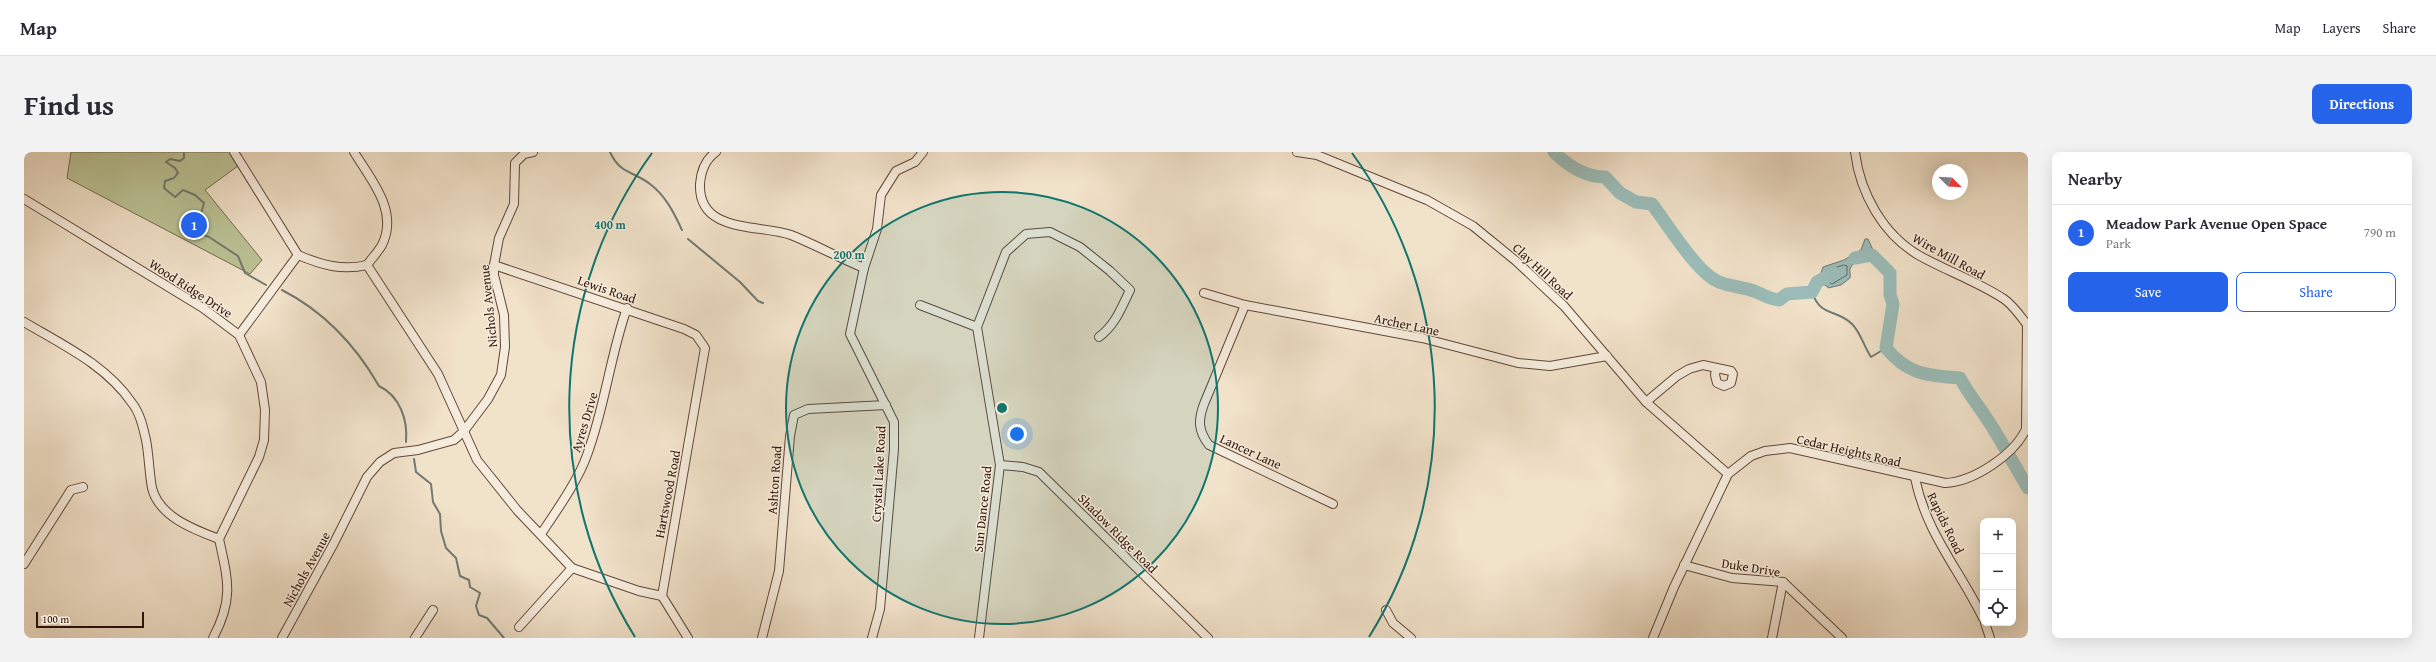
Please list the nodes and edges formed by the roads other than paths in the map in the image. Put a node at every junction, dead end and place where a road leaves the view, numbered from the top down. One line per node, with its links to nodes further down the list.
1 (234, 152): 9 (street)
2 (354, 152): 10 (street)
3 (533, 152): 11 (street, Nichols Avenue)
4 (716, 152): 12 (street)
5 (923, 152): 12 (street, Crystal Lake Road)
6 (1297, 152): 23 (street, Clay Hill Road)
7 (1854, 152): 18 (street, Wire Mill Road)
8 (24, 199): 20 (street, Wood Ridge Drive)
9 (298, 255): 10 (street); 20 (street)
10 (367, 265): 27 (street)
11 (494, 265): 16 (street, Lewis Road); 27 (street, Nichols Avenue)
12 (864, 268): 26 (street, Crystal Lake Road)
13 (1204, 293): 15 (street, Archer Lane)
14 (920, 305): 19 (street)
15 (1244, 305): 23 (street, Archer Lane); 32 (street, Lancer Lane)
16 (627, 308): 22 (street, Lewis Road); 33 (street, Ayres Drive)
17 (24, 322): 34 (street)
18 (2027, 325): 30 (street, Cedar Heights Road)
19 (977, 327): 21 (street); 28 (street, Sun Dance Road)
20 (239, 336): 34 (street, Wood Ridge Drive)
21 (1099, 337)
22 (705, 348): 39 (street, Hartswood Road)
23 (1606, 356): 25 (street, Clay Hill Road)
24 (1716, 369): 25 (street)
25 (1646, 402): 29 (street, Clay Hill Road)
26 (886, 405): 50 (street, Ashton Road); 51 (street, Crystal Lake Road)
27 (464, 432): 33 (street); 47 (street, Nichols Avenue)
28 (1000, 465): 45 (street, Shadow Ridge Road); 52 (street, Sun Dance Road)
29 (1728, 474): 30 (street, Cedar Heights Road); 36 (street, Cedar Heights Road)
30 (1915, 478): 42 (street, Rapids Road)
31 (83, 487): 35 (street)
32 (1333, 504)
33 (541, 534): 37 (street)
34 (219, 539): 46 (street)
35 (24, 564)
36 (1684, 565): 38 (street, Duke Drive); 54 (street, Cedar Heights Road)
37 (572, 568): 39 (street); 44 (street)
38 (1783, 582): 55 (street); 56 (street, Duke Drive)
39 (662, 596): 49 (street)
40 (433, 610): 48 (street)
41 (1386, 610): 53 (street)
42 (1980, 612)
43 (1986, 626): 57 (street)
44 (519, 627)
45 (1203, 636)
46 (213, 638)
47 (282, 638)
48 (415, 638)
49 (688, 638)
50 (762, 638)
51 (872, 638)
52 (979, 638)
53 (1411, 638)
54 (1653, 638)
55 (1772, 638)
56 (1842, 638)
57 (1990, 638)

